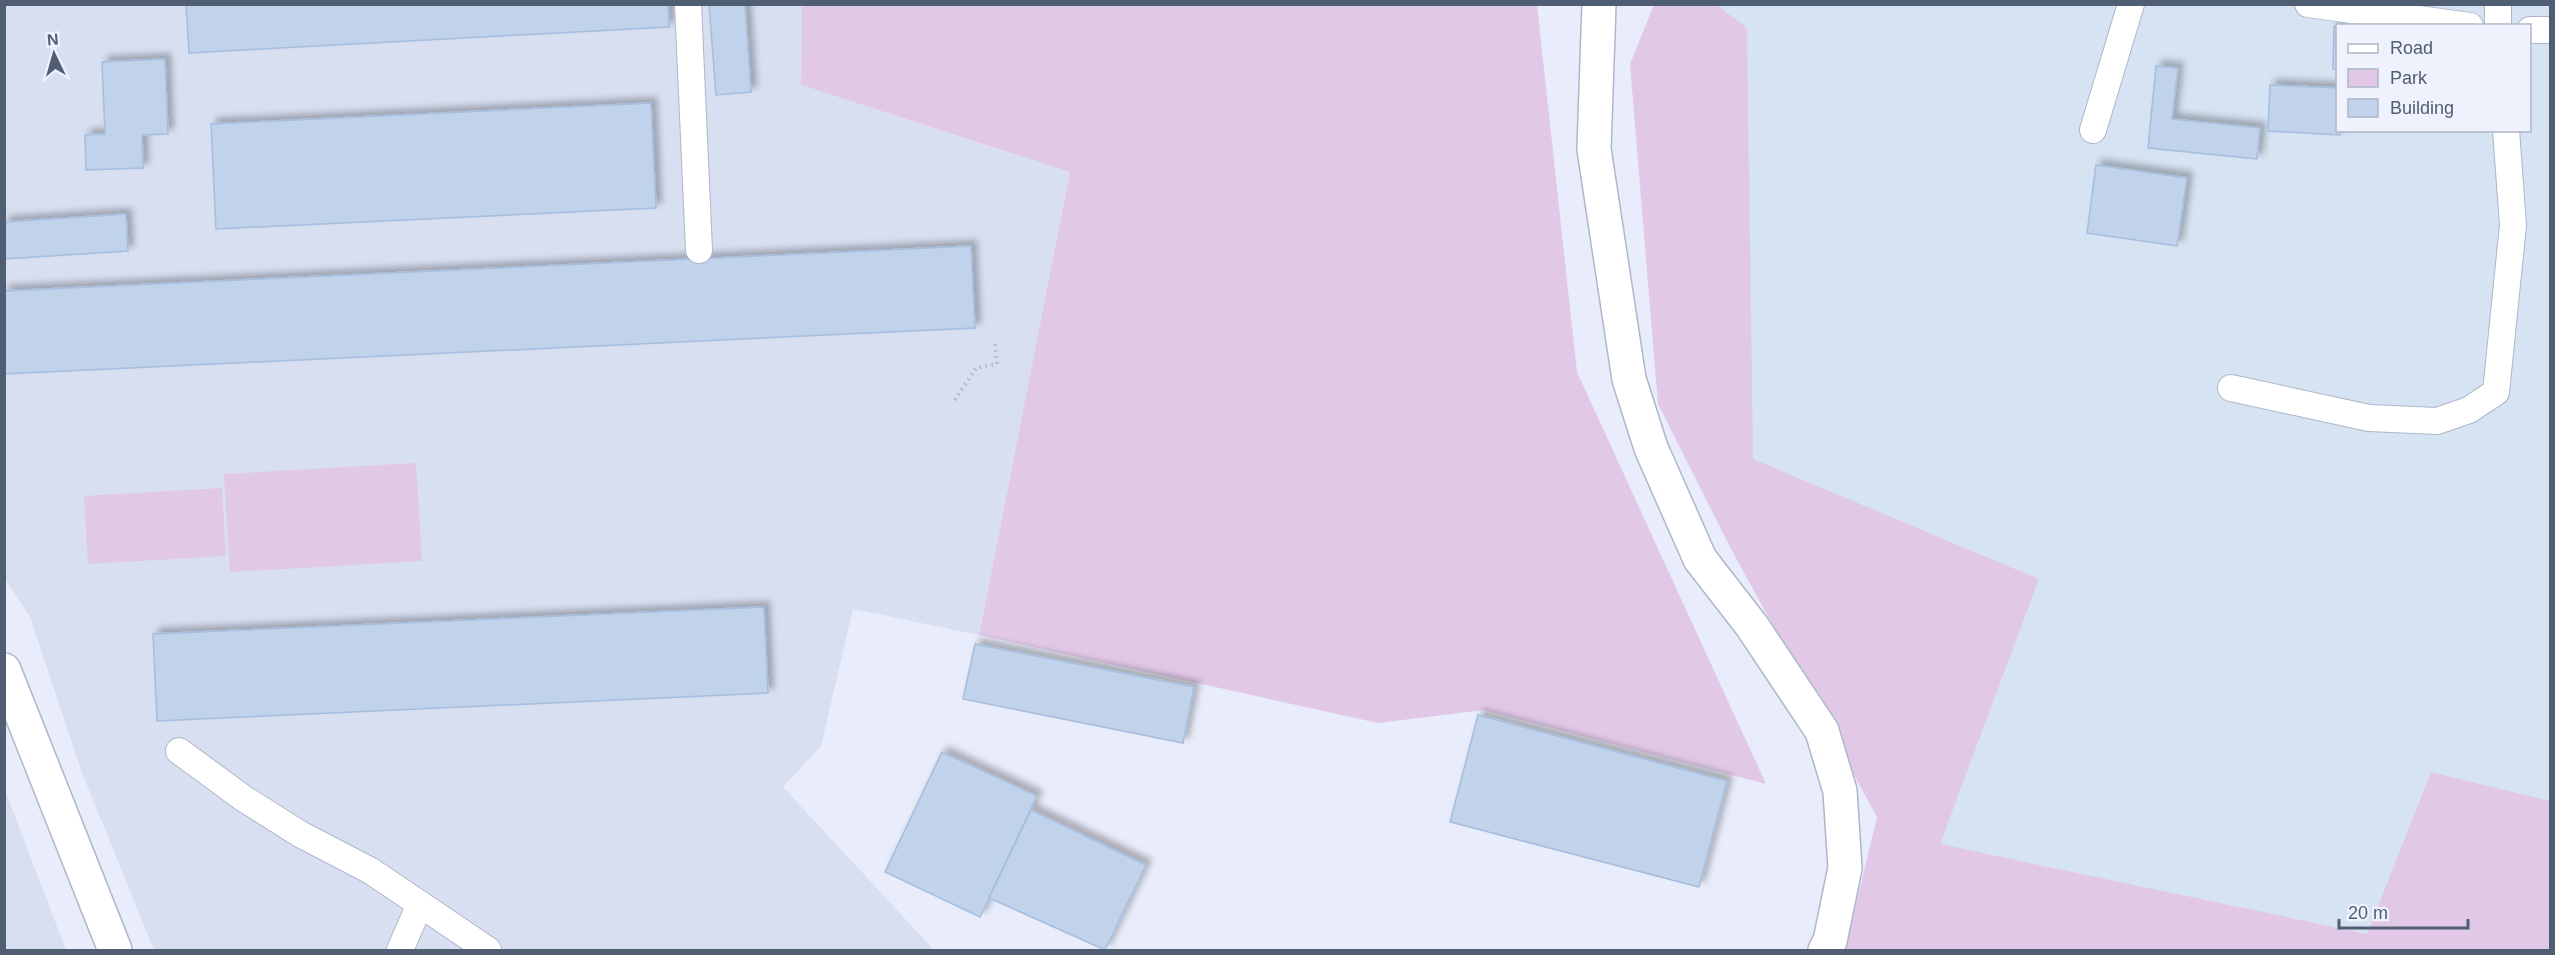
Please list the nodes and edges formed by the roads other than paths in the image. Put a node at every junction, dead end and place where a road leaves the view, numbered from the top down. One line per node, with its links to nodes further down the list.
1 (688, 4): 12 (lane)
2 (1599, 4): 20 (street)
3 (2131, 4): 10 (lane)
4 (2308, 4): 6 (lane)
5 (2498, 4): 7 (lane)
6 (2455, 24)
7 (2498, 24)
8 (2531, 30): 9 (lane)
9 (2550, 30)
10 (2093, 130)
11 (2506, 132): 13 (lane)
12 (699, 250)
13 (2232, 388)
14 (4, 670): 17 (street)
15 (179, 751): 16 (lane)
16 (420, 904): 18 (lane); 19 (lane)
17 (115, 951)
18 (400, 951)
19 (488, 951)
20 (1825, 951)

